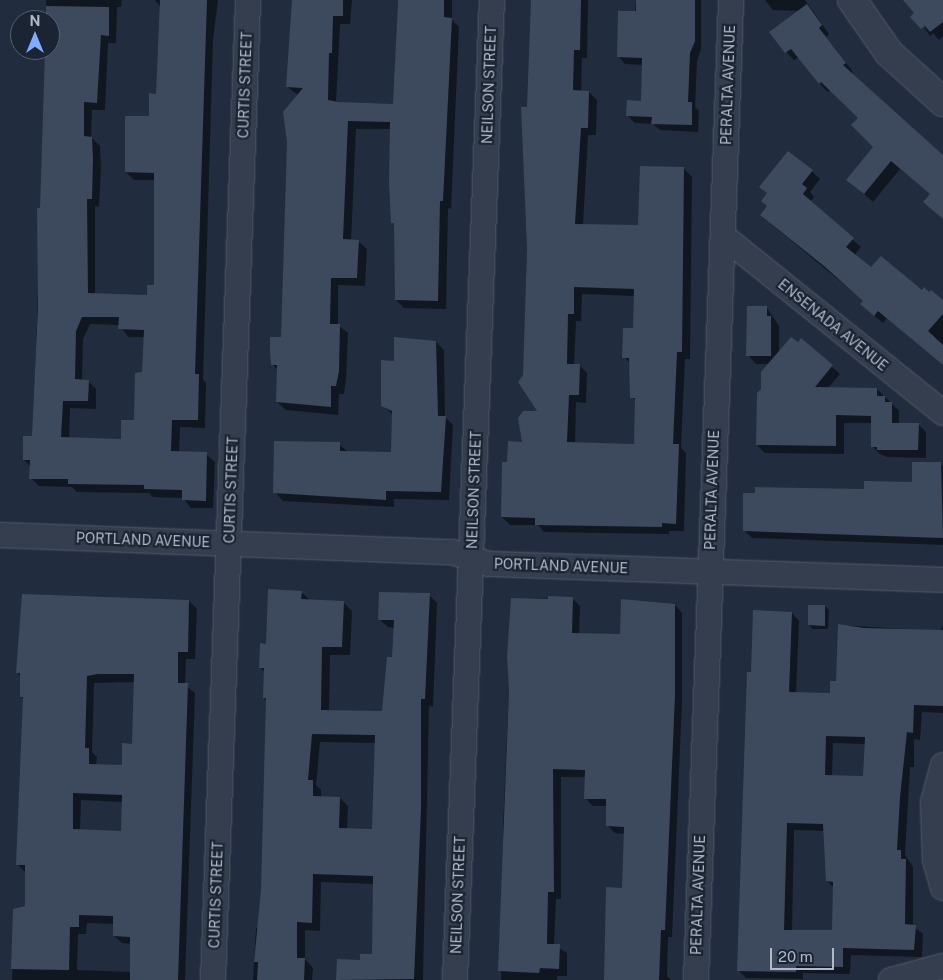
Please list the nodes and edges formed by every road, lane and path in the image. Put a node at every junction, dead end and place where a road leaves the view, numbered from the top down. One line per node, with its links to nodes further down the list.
1 (248, 0): 9 (street, CURTIS STREET)
2 (492, 0): 10 (street, NEILSON STREET)
3 (731, 0): 6 (street, PERALTA AVENUE)
4 (852, 0): 5 (street)
5 (943, 102)
6 (723, 236): 7 (street, ENSENADA AVENUE); 11 (street, PERALTA AVENUE)
7 (943, 413)
8 (0, 535): 9 (street, PORTLAND AVENUE)
9 (229, 543): 10 (street, PORTLAND AVENUE); 16 (street, CURTIS STREET)
10 (471, 558): 11 (street, PORTLAND AVENUE); 17 (street, NEILSON STREET)
11 (709, 572): 12 (street, PORTLAND AVENUE); 18 (street, PERALTA AVENUE)
12 (943, 580)
13 (943, 766): 14 (street)
14 (943, 888)
15 (943, 966): 19 (street)
16 (213, 980)
17 (455, 980)
18 (696, 980)
19 (891, 980)

